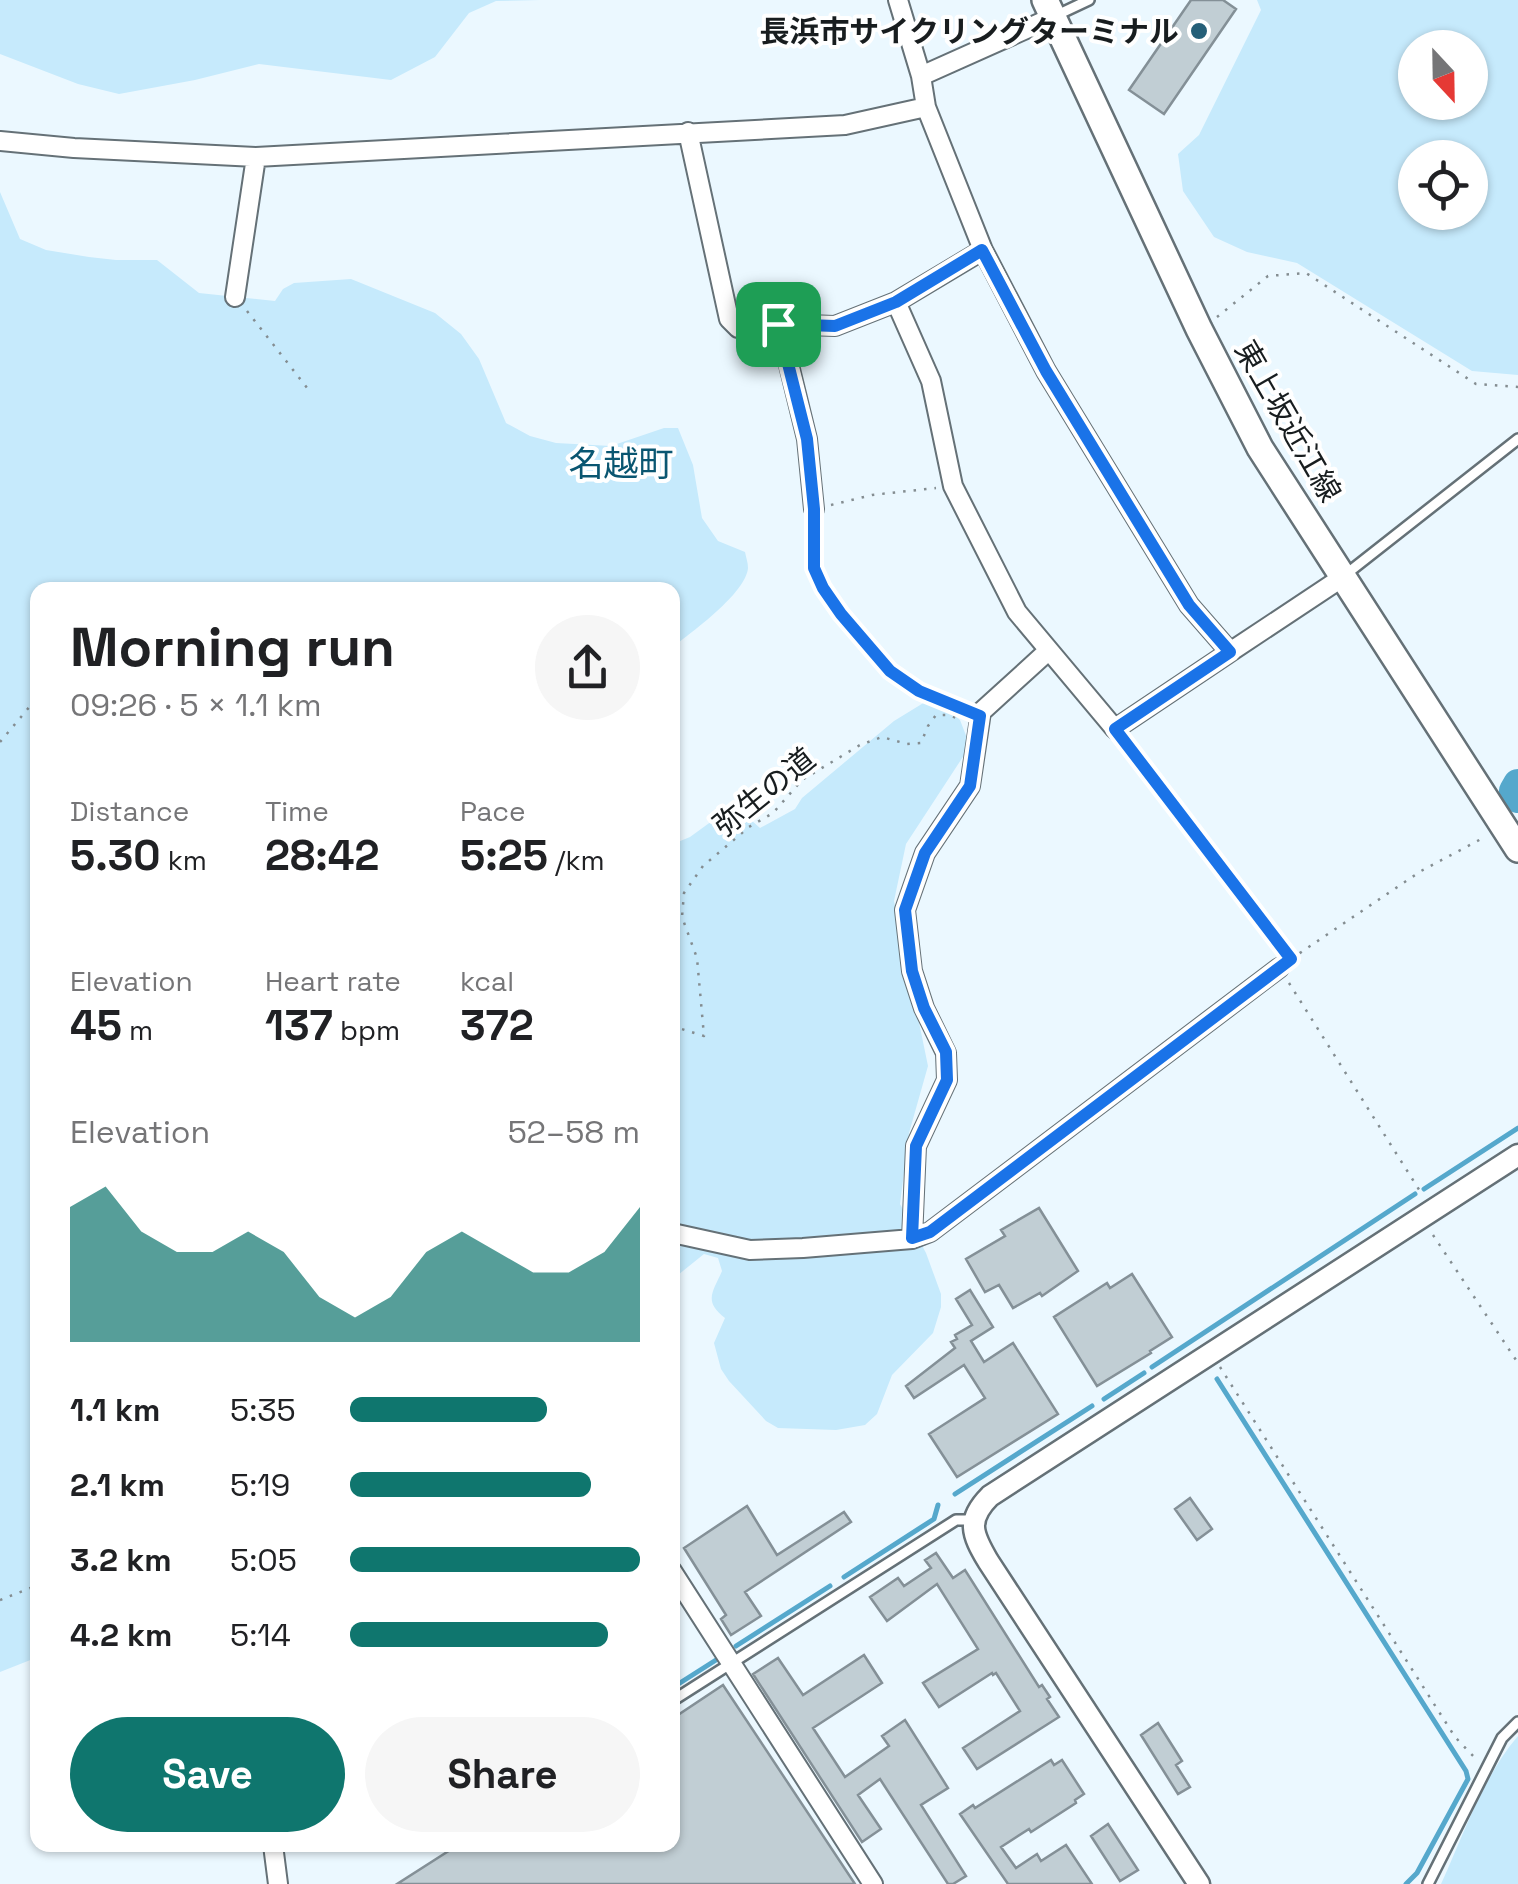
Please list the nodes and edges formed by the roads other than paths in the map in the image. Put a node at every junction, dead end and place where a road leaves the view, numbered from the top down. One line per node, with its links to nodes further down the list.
1 (898, 0): 4 (street)
2 (1089, 0): 3 (lane)
3 (1049, 9): 4 (street); 15 (main road, 東上坂近江線)
4 (921, 76): 5 (street)
5 (926, 107): 6 (street); 9 (street)
6 (688, 132): 8 (street); 12 (street)
7 (0, 141): 8 (street)
8 (256, 157): 10 (street)
9 (982, 250): 11 (street); 17 (street)
10 (236, 297)
11 (896, 302): 12 (street); 16 (street)
12 (778, 324): 14 (street)
13 (1518, 440): 15 (lane)
14 (814, 509)
15 (1342, 576): 17 (street); 18 (main road, 東上坂近江線)
16 (1048, 652): 17 (street); 22 (street)
17 (1230, 652)
18 (1514, 828)
19 (1279, 968): 22 (street)
20 (1518, 1155): 23 (street)
21 (680, 1235): 22 (street)
22 (912, 1238)
23 (974, 1520): 25 (lane); 31 (street)
24 (680, 1582): 25 (street)
25 (733, 1664): 26 (lane); 30 (street)
26 (680, 1696)
27 (1518, 1722): 32 (lane)
28 (274, 1852): 29 (street)
29 (278, 1884)
30 (873, 1884)
31 (1199, 1884)
32 (1428, 1884)

